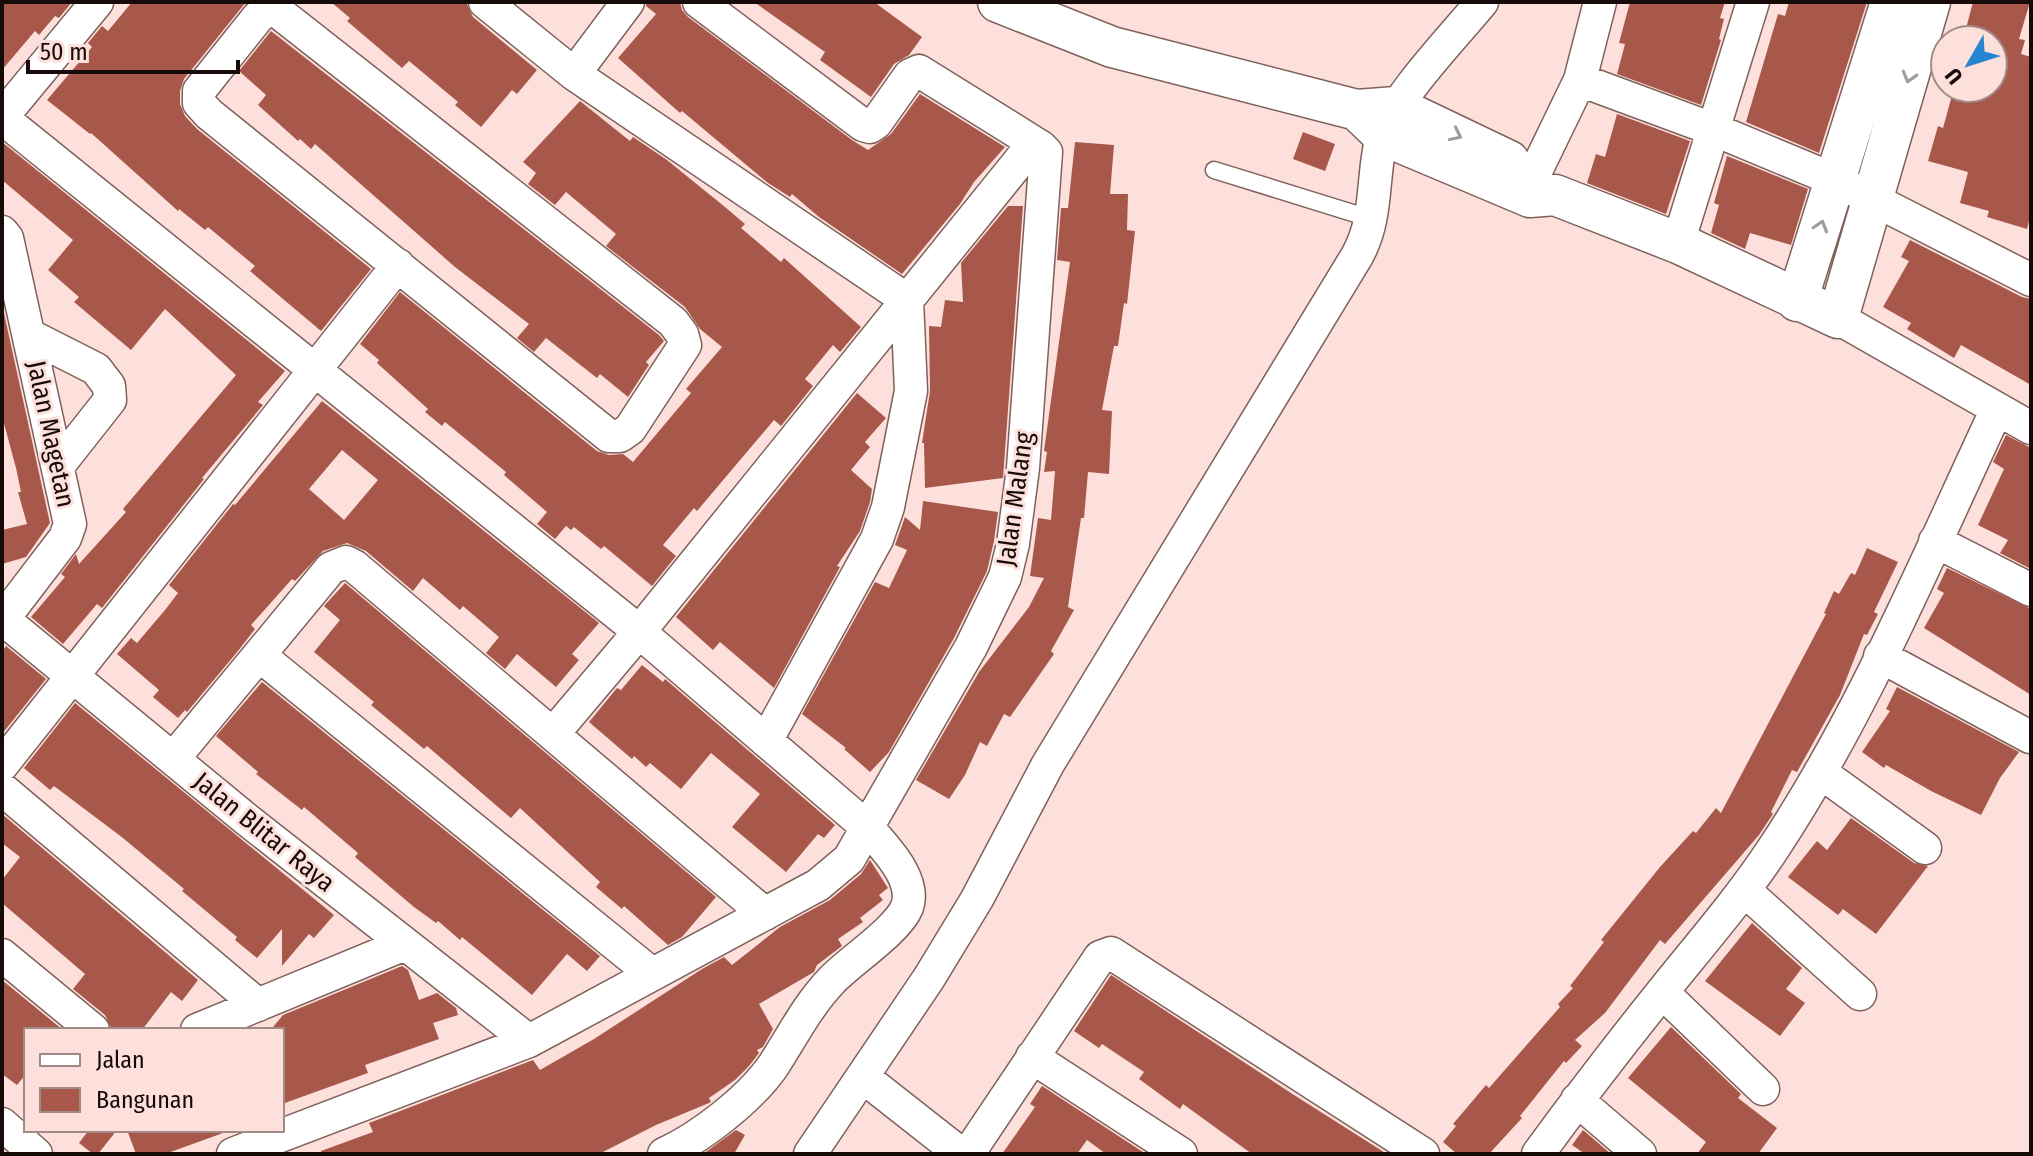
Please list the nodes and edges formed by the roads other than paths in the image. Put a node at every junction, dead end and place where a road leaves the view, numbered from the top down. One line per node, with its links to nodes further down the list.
1 (97, 2): 14 (street)
2 (485, 2): 11 (street)
3 (628, 2): 11 (street)
4 (699, 2): 16 (street)
5 (998, 2): 13 (street)
6 (1482, 2): 13 (street)
7 (1600, 2): 12 (street)
8 (1753, 2): 15 (street)
9 (1891, 2): 18 (street)
10 (1930, 2): 20 (street, one-way to 20)
11 (574, 74): 26 (street)
12 (1580, 80): 15 (street); 19 (street)
13 (1379, 117): 19 (street); 21 (street)
14 (2, 118): 32 (street)
15 (1715, 130): 18 (street); 23 (street)
16 (1034, 143): 26 (street); 50 (street, Jalan Malang)
17 (1214, 170): 21 (lane)
18 (1835, 180): 20 (street); 27 (street, one-way to 18)
19 (1540, 188): 23 (street)
20 (1874, 198): 25 (street); 28 (street)
21 (1372, 219): 64 (street)
22 (2, 232): 29 (street, Jalan Magetan)
23 (1678, 243): 27 (street)
24 (398, 265): 24 (street); 32 (street)
25 (2029, 272)
26 (907, 300): 30 (street); 31 (street)
27 (1797, 301): 28 (street)
28 (1838, 318): 33 (street)
29 (29, 335): 35 (street, Jalan Magetan); 35 (street)
30 (871, 347): 31 (street); 39 (street)
31 (911, 360): 45 (street)
32 (316, 371): 39 (street); 42 (street)
33 (1997, 409): 34 (street); 36 (street)
34 (2031, 428)
35 (58, 466): 38 (street, Jalan Magetan)
36 (1935, 541): 37 (street); 41 (street)
37 (2031, 590)
38 (3, 619): 42 (street, Jalan Blitar Raya)
39 (639, 632): 43 (street); 45 (street)
40 (259, 655): 43 (street); 46 (street); 56 (street)
41 (1880, 656): 44 (street); 48 (street)
42 (73, 678): 46 (street, Jalan Blitar Raya); 47 (street)
43 (553, 734): 53 (street)
44 (2030, 737)
45 (766, 741): 50 (street)
46 (173, 759): 54 (street, Jalan Blitar Raya)
47 (2, 765)
48 (1820, 772): 51 (street); 52 (street)
49 (2, 789): 59 (street)
50 (868, 828): 53 (street); 68 (street)
51 (1925, 848)
52 (1744, 890): 57 (street); 58 (street)
53 (765, 914): 56 (street)
54 (405, 944): 59 (street); 62 (street, Jalan Blitar Raya)
55 (2, 955): 60 (street)
56 (652, 974): 62 (street)
57 (1662, 992): 65 (street); 66 (street)
58 (1860, 994)
59 (258, 1005): 61 (street)
60 (91, 1028)
61 (202, 1028)
62 (529, 1041): 70 (street)
63 (1032, 1057): 73 (street); 74 (street); 75 (street)
64 (863, 1077): 71 (street); 72 (street)
65 (1763, 1089)
66 (1577, 1100): 76 (street); 77 (street)
67 (2, 1124): 69 (street)
68 (668, 1153)
69 (36, 1154)
70 (233, 1154)
71 (810, 1154)
72 (961, 1154)
73 (968, 1154)
74 (1181, 1154)
75 (1423, 1154)
76 (1538, 1154)
77 (1640, 1154)

